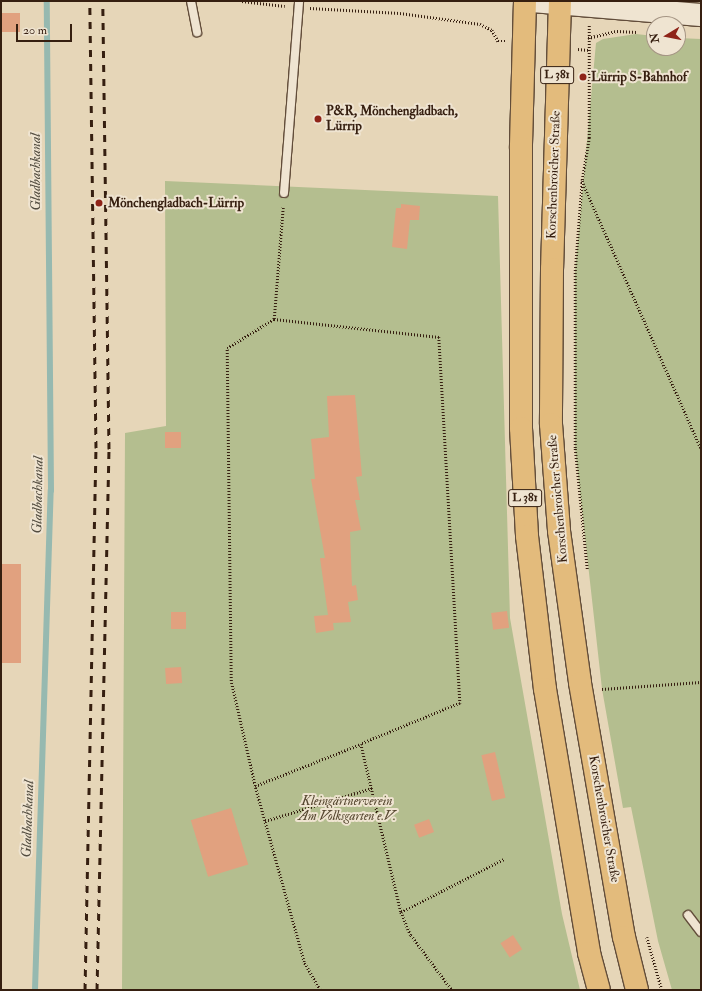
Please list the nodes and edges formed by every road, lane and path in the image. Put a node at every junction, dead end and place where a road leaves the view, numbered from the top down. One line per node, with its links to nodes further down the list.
1 (192, 1): 8 (lane)
2 (242, 1): 6 (path)
3 (525, 1): 10 (main road, L 381)
4 (531, 1): 5 (street)
5 (560, 3): 7 (street); 11 (main road, Korschenbroicher Straße / L 381)
6 (299, 4): 10 (path); 14 (lane)
7 (701, 15)
8 (196, 32)
9 (639, 32): 12 (path)
10 (522, 42): 33 (main road, L 381)
11 (558, 47): 12 (path); 34 (main road, Korschenbroicher Straße / L 381)
12 (588, 50): 13 (path)
13 (582, 180): 16 (path); 17 (path)
14 (284, 193): 15 (path)
15 (274, 319): 22 (path); 23 (path)
16 (701, 448)
17 (587, 573)
18 (601, 681): 20 (path)
19 (701, 682): 20 (path)
20 (602, 689): 21 (path)
21 (603, 696)
22 (361, 744): 23 (path); 24 (path)
23 (254, 786): 25 (path)
24 (372, 788): 25 (path); 27 (path)
25 (265, 821): 31 (path)
26 (504, 859): 27 (path)
27 (401, 912): 32 (path)
28 (688, 915): 30 (lane)
29 (645, 930): 35 (path)
30 (701, 932)
31 (320, 990)
32 (452, 990)
33 (599, 990)
34 (637, 990)
35 (662, 990)

